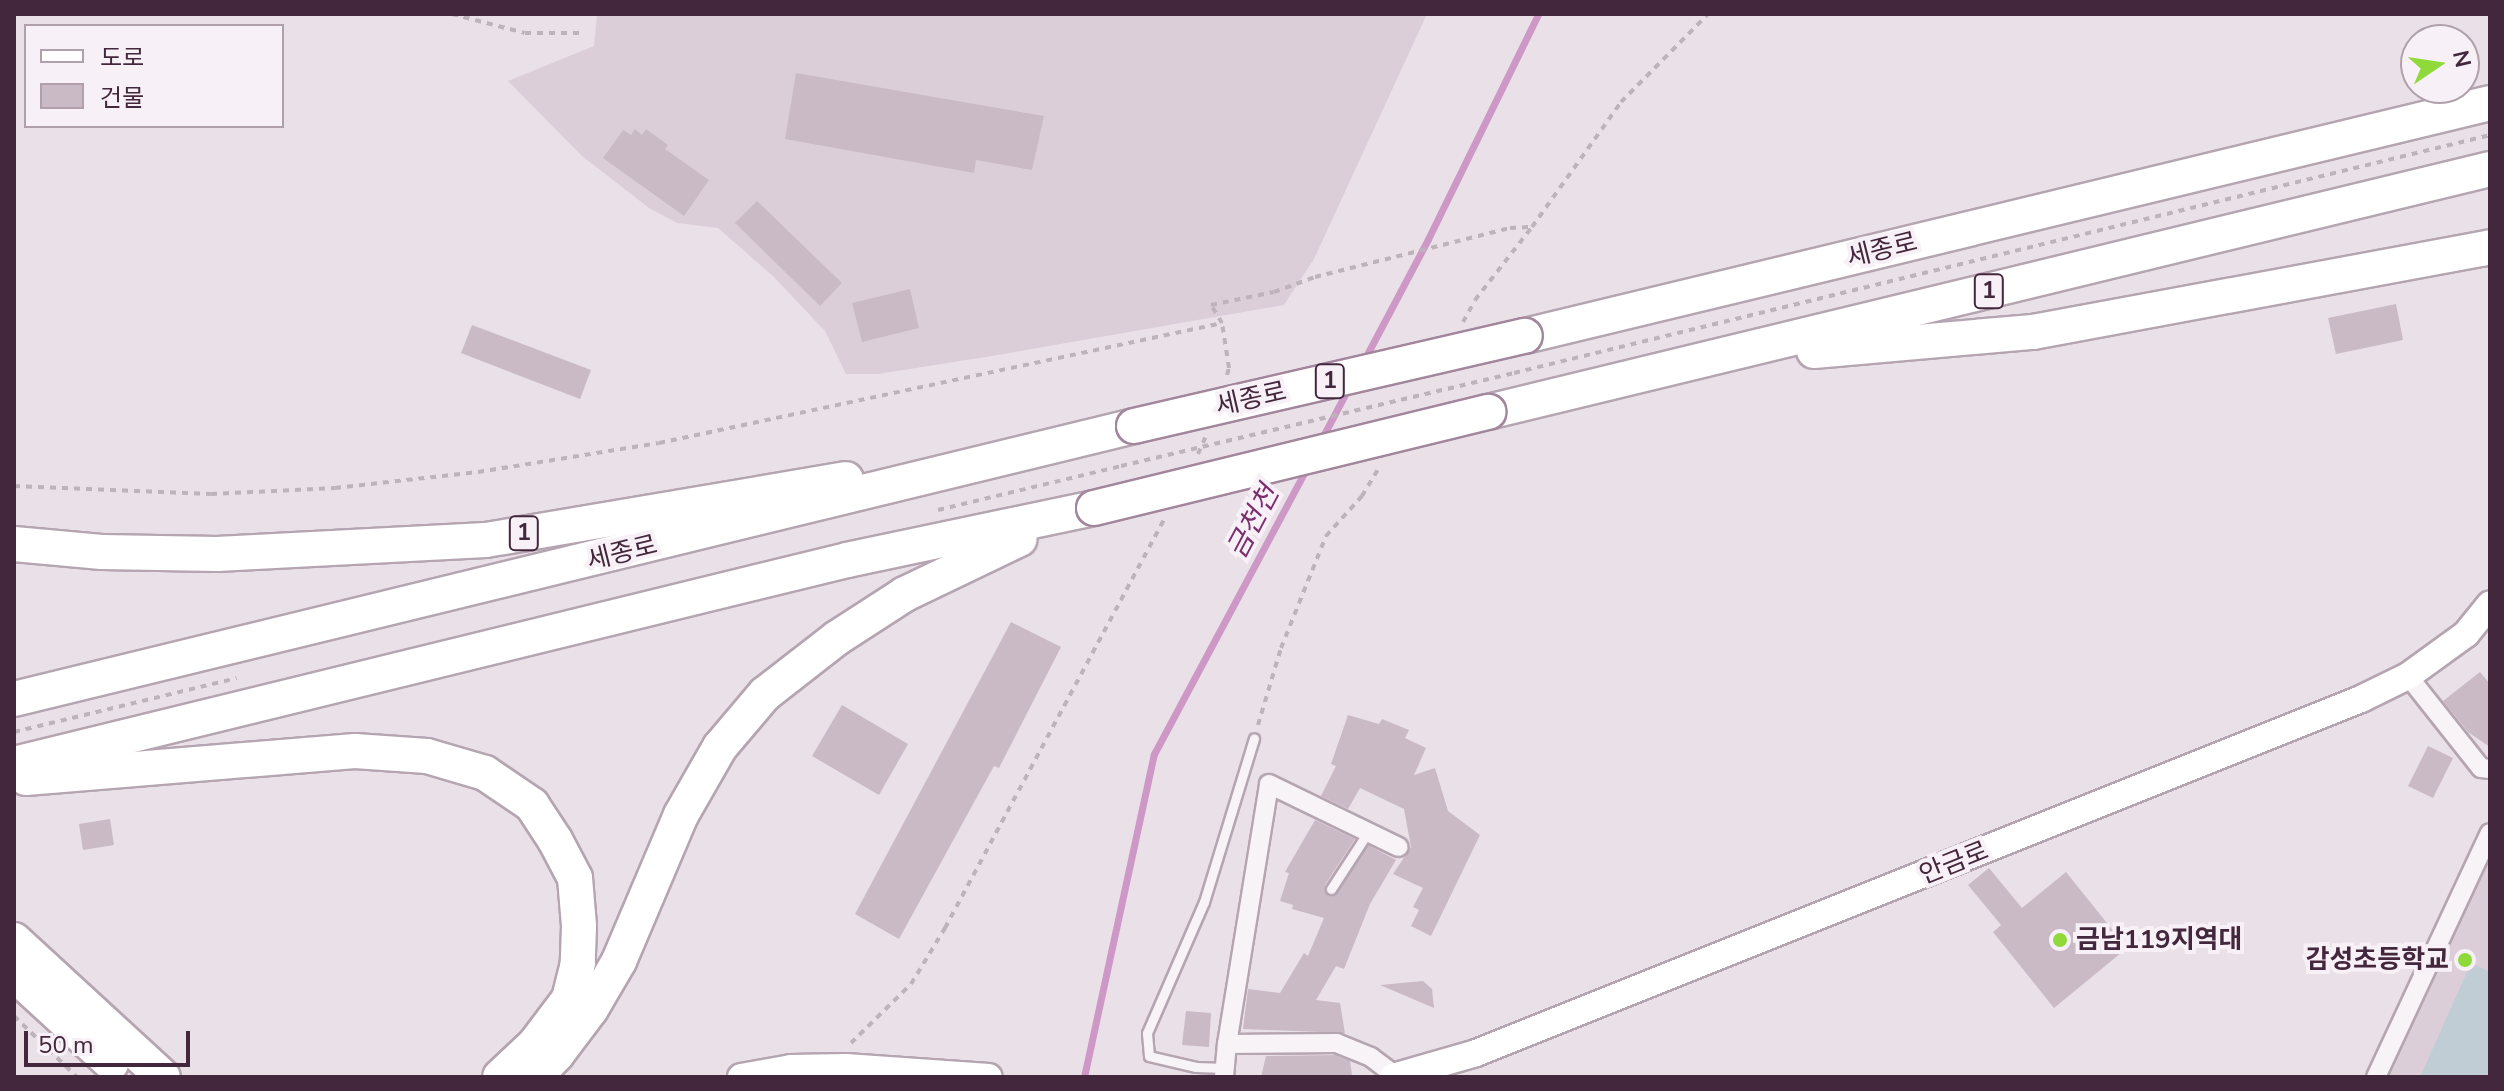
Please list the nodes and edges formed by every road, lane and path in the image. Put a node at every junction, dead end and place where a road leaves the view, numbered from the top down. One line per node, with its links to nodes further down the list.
1 (452, 14): 2 (path)
2 (583, 33)
3 (2490, 103): 12 (highway, 세종로 / 1, bridge)
4 (2490, 135): 14 (path, 1, bridge)
5 (2490, 169): 9 (highway, 1)
6 (1532, 227): 8 (path)
7 (2490, 247): 9 (highway)
8 (1222, 323): 10 (path); 15 (path)
9 (1702, 360): 16 (highway, 1, bridge)
10 (1225, 382)
11 (1208, 432): 13 (path)
12 (1029, 454): 18 (highway, 1); 21 (highway, 세종로)
13 (1197, 456)
14 (1121, 466)
15 (14, 486)
16 (1094, 508): 23 (highway); 41 (highway, 1)
17 (1166, 516): 34 (path)
18 (14, 544)
19 (2490, 604): 20 (street, 안금로)
20 (2408, 676): 24 (street); 36 (street, 안금로)
21 (14, 699)
22 (1254, 738): 35 (lane)
23 (14, 764)
24 (2487, 771)
25 (14, 779): 40 (highway)
26 (1368, 832): 28 (street); 29 (lane); 33 (street)
27 (2490, 833): 44 (street)
28 (1399, 847)
29 (1331, 889)
30 (14, 940): 39 (highway)
31 (14, 974): 38 (highway)
32 (14, 1016): 37 (path)
33 (1227, 1044): 35 (street); 36 (street)
34 (846, 1067): 42 (street); 43 (street)
35 (1224, 1073)
36 (1395, 1076)
37 (77, 1077)
38 (128, 1077)
39 (163, 1077)
40 (500, 1077)
41 (535, 1077)
42 (741, 1077)
43 (989, 1077)
44 (2376, 1077)

